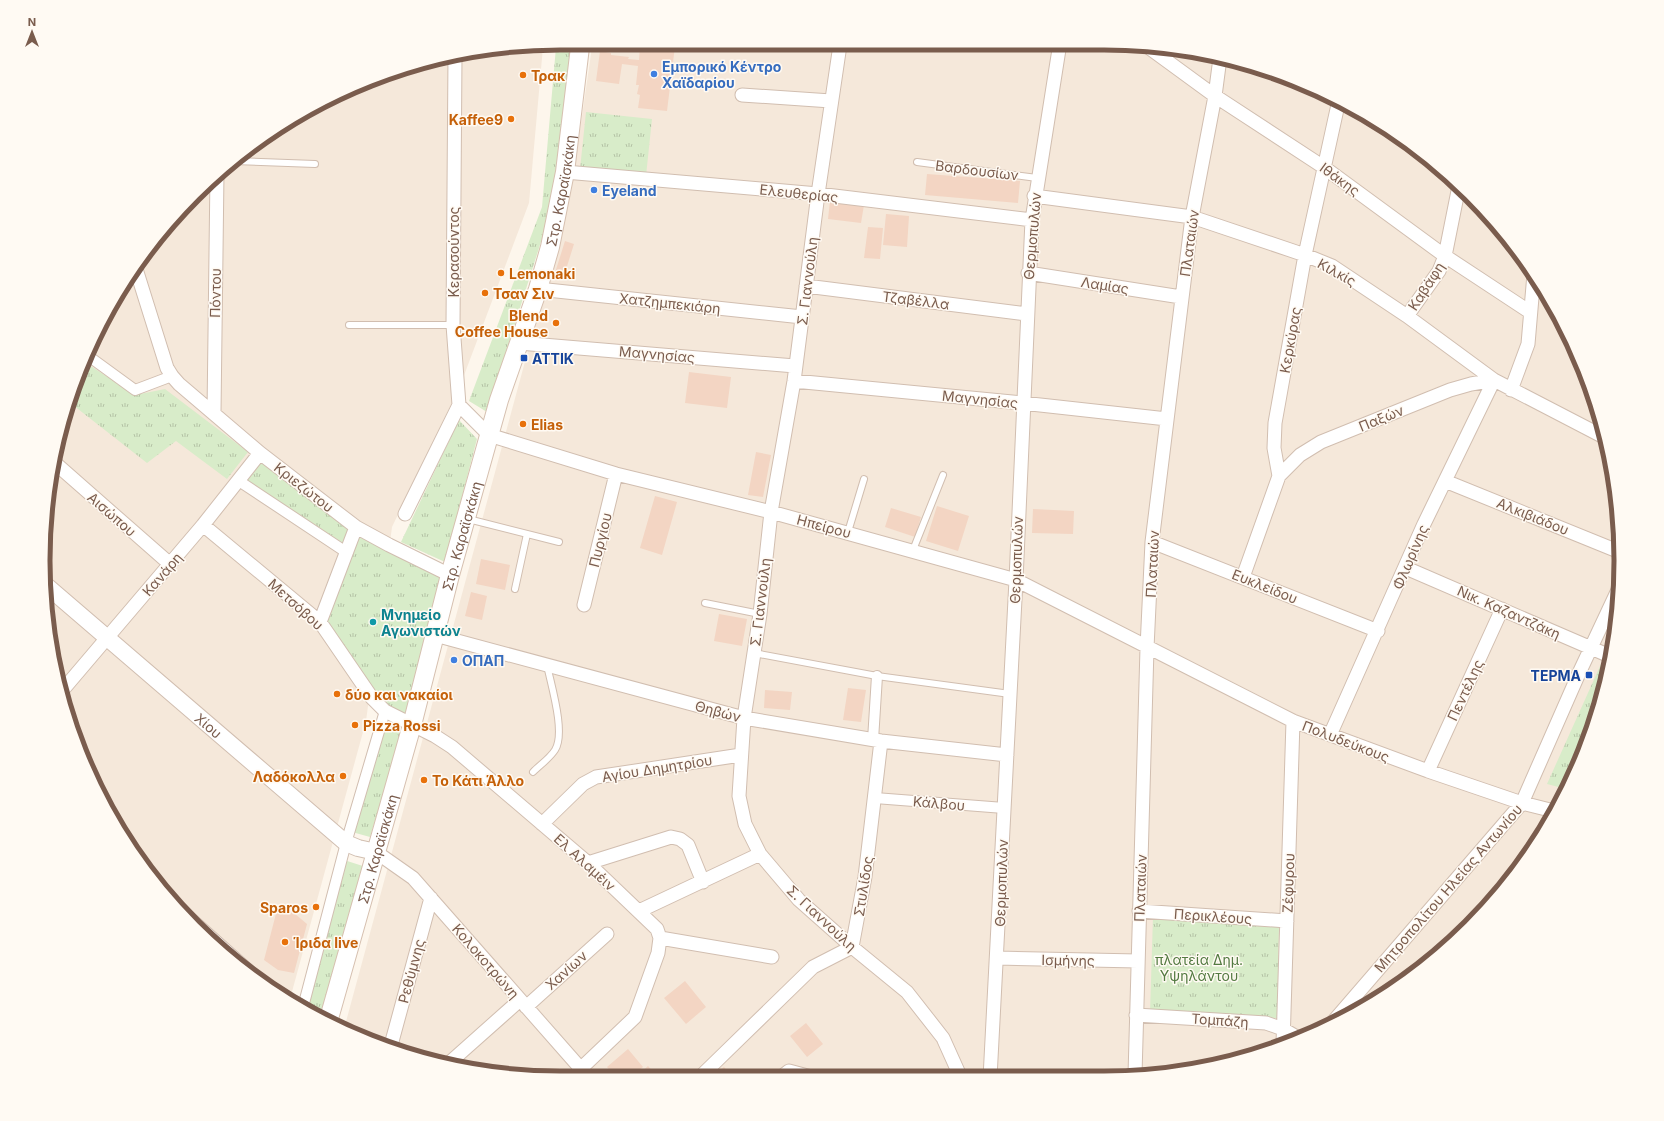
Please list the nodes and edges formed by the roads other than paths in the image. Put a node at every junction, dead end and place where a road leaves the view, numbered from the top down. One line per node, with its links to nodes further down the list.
1 (580, 50): 15 (main road, Στρ. Καραϊσκάκη)
2 (839, 50): 9 (street, Σ. Γιαννούλη)
3 (1059, 50): 16 (street, Θερμοπυλών)
4 (1156, 53): 8 (street, Ιθάκης)
5 (455, 61): 36 (street, Κερασούντος)
6 (1219, 63): 8 (street, Πλαταιών)
7 (742, 95): 9 (street)
8 (1215, 96): 14 (street, Ιθάκης); 21 (street, Πλαταιών)
9 (831, 100): 18 (street, Σ. Γιαννούλη)
10 (1338, 107): 14 (street, Κερκύρας)
11 (242, 161): 13 (lane)
12 (917, 162): 16 (lane, Βαρδουσίων)
13 (315, 164)
14 (1325, 168): 23 (street, Κερκύρας); 24 (street, Ιθάκης)
15 (565, 172): 18 (street, Ελευθερίας); 29 (main road, Στρ. Καραϊσκάκη)
16 (1037, 178): 20 (street, Θερμοπυλών)
17 (217, 184): 46 (street, Πόντου)
18 (818, 194): 22 (street, Ελευθερίας); 28 (street, Σ. Γιαννούλη)
19 (1457, 194): 24 (street, Καβάφη)
20 (1034, 196): 21 (street, Κιλκίς); 22 (street, Θερμοπυλών)
21 (1192, 217): 23 (street, Κιλκίς); 30 (street, Πλαταιών)
22 (1032, 220): 25 (street, Θερμοπυλών)
23 (1305, 255): 33 (street, Κιλκίς); 54 (street, Κερκύρας)
24 (1445, 256): 31 (street, Ιθάκης); 33 (street, Καβάφη)
25 (1028, 273): 30 (street, Λαμίας); 32 (street, Θερμοπυλών)
26 (138, 275): 40 (street)
27 (1533, 285): 31 (street)
28 (806, 286): 32 (street, Τζαβέλλα); 34 (street, Σ. Γιαννούλη)
29 (538, 289): 34 (street, Χατζημπεκιάρη); 37 (main road, Στρ. Καραϊσκάκη)
30 (1181, 297): 47 (street, Πλαταιών)
31 (1530, 312): 43 (street)
32 (1027, 314): 44 (street, Θερμοπυλών)
33 (1407, 316): 41 (street, Κιλκίς)
34 (802, 317): 39 (street, Σ. Γιαννούλη)
35 (349, 325): 36 (lane)
36 (453, 325): 45 (street, Κερασούντος)
37 (519, 343): 39 (street, Μαγνησίας); 49 (main road, Στρ. Καραϊσκάκη)
38 (92, 359): 40 (street)
39 (795, 366): 42 (street, Σ. Γιαννούλη)
40 (172, 376): 46 (street, Κριεζώτου)
41 (1494, 380): 43 (street, Κιλκίς); 54 (street, Παξών); 57 (street, Φλωρίνης)
42 (794, 381): 44 (street, Μαγνησίας); 58 (street, Σ. Γιαννούλη)
43 (1511, 390): 48 (street, Κιλκίς)
44 (1022, 403): 47 (street, Μαγνησίας); 74 (street, Θερμοπυλών)
45 (459, 405): 49 (street); 59 (street)
46 (214, 413): 50 (street, Κριεζώτου)
47 (1167, 419): 66 (street, Πλαταιών)
48 (1598, 434)
49 (489, 435): 52 (street, Ηπείρου); 60 (main road, Στρ. Καραϊσκάκη)
50 (260, 453): 56 (street, Κανάρη); 62 (street, Κριεζώτου)
51 (59, 467): 70 (street, Αισώπου)
52 (616, 474): 58 (street, Ηπείρου); 79 (street, Πυργίου)
53 (943, 475): 68 (lane)
54 (1279, 476): 73 (street, Κερκύρας)
55 (864, 479): 63 (lane)
56 (239, 481): 61 (street, Κανάρη); 69 (street)
57 (1445, 481): 67 (street, Αλκιβιάδου); 71 (street, Φλωρίνης)
58 (771, 512): 63 (street, Ηπείρου); 81 (street, Σ. Γιαννούλη)
59 (405, 514)
60 (466, 519): 64 (lane); 72 (main road, Στρ. Καραϊσκάκη)
61 (203, 525): 70 (street, Κανάρη); 82 (street, Μετσόβου)
62 (356, 527): 69 (street); 72 (street, Κριεζώτου)
63 (848, 532): 68 (street, Ηπείρου)
64 (527, 534): 65 (lane); 76 (lane)
65 (559, 542)
66 (1152, 542): 73 (street, Ευκλείδου); 86 (street, Πλαταιών)
67 (1614, 549)
68 (913, 550): 74 (street, Ηπείρου)
69 (346, 552): 82 (street)
70 (170, 564): 85 (street, Κανάρη)
71 (1406, 568): 80 (street, Νικ. Καζαντζάκη); 83 (street, Φλωρίνης)
72 (450, 575): 84 (main road, Στρ. Καραϊσκάκη)
73 (1243, 577): 83 (street, Ευκλείδου)
74 (1016, 580): 86 (street, Ηπείρου); 93 (street, Θερμοπυλών)
75 (51, 588): 85 (street, Χίου)
76 (515, 589)
77 (1612, 602): 87 (street, Μητροπολίτου Ηλείας Αντωνίου)
78 (705, 603): 81 (lane)
79 (584, 605)
80 (1502, 609): 87 (street, Νικ. Καζαντζάκη); 102 (street, Πεντέλης)
81 (760, 614): 88 (street, Σ. Γιαννούλη)
82 (320, 622): 94 (street, Μετσόβου)
83 (1378, 631): 98 (street, Φλωρίνης)
84 (435, 635): 90 (street, Θηβών); 97 (main road, Στρ. Καραϊσκάκη)
85 (106, 637): 92 (street, Κανάρη); 109 (street, Χίου)
86 (1148, 648): 96 (street, Πολυδεύκους); 115 (street, Πλαταιών)
87 (1590, 648): 89 (street, Νικ. Καζαντζάκη); 105 (street, Μητροπολίτου Ηλείας Αντωνίου)
88 (754, 653): 91 (lane); 95 (street, Σ. Γιαννούλη)
89 (1605, 654)
90 (547, 665): 95 (street, Θηβών); 103 (lane)
91 (877, 676): 93 (lane); 99 (street, Στυλίδος)
92 (66, 686)
93 (1010, 694): 101 (street, Θερμοπυλών)
94 (384, 711): 97 (street, Μετσόβου); 109 (street)
95 (744, 718): 99 (street, Θηβών); 100 (street, Σ. Γιαννούλη)
96 (1293, 721): 98 (street, Πολυδεύκους); 117 (street, Ζέφυρου)
97 (412, 725): 108 (street, Ελ Αλαμέιν); 110 (main road, Στρ. Καραϊσκάκη)
98 (1330, 736): 102 (street, Πολυδεύκους)
99 (877, 741): 101 (street, Θηβών); 104 (street, Στυλίδος)
100 (741, 755): 108 (street, Αγίου Δημητρίου); 111 (street, Σ. Γιαννούλη)
101 (1007, 755): 106 (street, Θερμοπυλών)
102 (1428, 771): 105 (street, Πολυδεύκους)
103 (533, 772)
104 (875, 798): 106 (street, Κάλβου); 120 (street, Στυλίδος)
105 (1522, 803): 107 (street, Πολυδεύκους); 126 (street, Μητροπολίτου Ηλείας Αντωνίου)
106 (1004, 808): 122 (street, Θερμοπυλών)
107 (1549, 810)
108 (542, 824): 112 (street, Ελ Αλαμέιν)
109 (346, 843): 110 (street, Χίου); 124 (street)
110 (376, 852): 114 (street, Κολοκοτρώνη); 127 (main road, Στρ. Καραϊσκάκη)
111 (760, 854): 113 (street); 120 (street, Σ. Γιαννούλη)
112 (588, 863): 113 (street); 116 (street, Ελ Αλαμέιν)
113 (703, 882): 116 (street)
114 (431, 898): 125 (street, Κολοκοτρώνη); 132 (street, Ρεθύμνης)
115 (1139, 911): 117 (street, Περικλέους); 123 (street, Πλαταιών)
116 (639, 912): 119 (street, Ελ Αλαμέιν)
117 (1287, 921): 129 (street, Ζέφυρου)
118 (607, 934): 125 (street, Χανίων)
119 (660, 938): 121 (street); 136 (street)
120 (852, 947): 137 (street); 138 (street, Σ. Γιαννούλη)
121 (772, 957)
122 (998, 958): 123 (street, Ισμήνης); 139 (street, Θερμοπυλών)
123 (1138, 961): 128 (street, Πλαταιών)
124 (304, 1002)
125 (523, 1003): 133 (street, Χανίων); 135 (street, Κολοκοτρώνη)
126 (1340, 1012)
127 (330, 1015)
128 (1136, 1015): 129 (street, Τομπάζη); 134 (street, Πλαταιών)
129 (1283, 1029): 130 (street, Τομπάζη); 131 (street, Ζέφυρου)
130 (1292, 1035)
131 (1283, 1038)
132 (392, 1042)
133 (454, 1059)
134 (1134, 1070)
135 (577, 1071)
136 (584, 1071)
137 (706, 1071)
138 (958, 1071)
139 (990, 1071)

